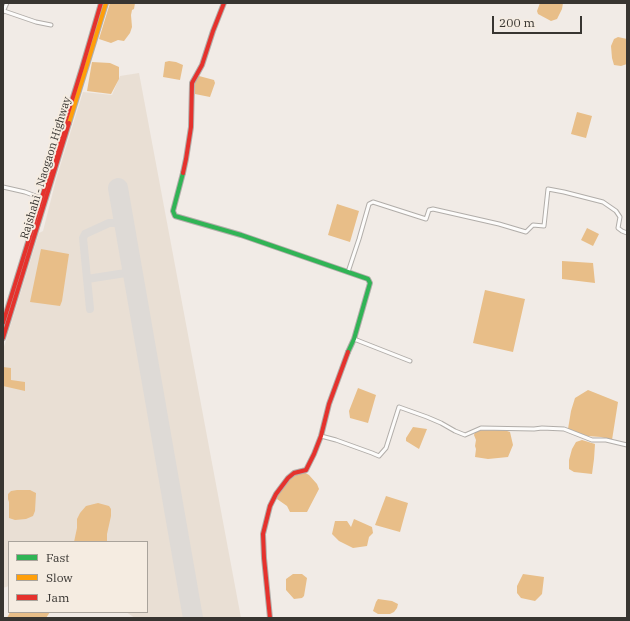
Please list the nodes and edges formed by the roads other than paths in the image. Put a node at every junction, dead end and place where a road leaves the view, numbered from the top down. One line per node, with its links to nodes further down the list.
1 (7, 3): 5 (street)
2 (101, 3): 8 (street, Rajshahi - Naogaon Highway)
3 (106, 3): 8 (street, Rajshahi - Naogaon Highway)
4 (224, 3): 11 (street)
5 (3, 12): 6 (street)
6 (51, 25)
7 (3, 187): 9 (street)
8 (46, 189): 9 (street, Rajshahi - Naogaon Highway); 13 (street, Rajshahi - Naogaon Highway)
9 (41, 198): 12 (street, Rajshahi - Naogaon Highway)
10 (627, 233): 11 (street)
11 (348, 272): 14 (street)
12 (3, 323)
13 (3, 338)
14 (354, 339): 15 (street); 16 (street)
15 (410, 361)
16 (321, 436): 17 (street); 18 (street)
17 (627, 445)
18 (270, 618)

